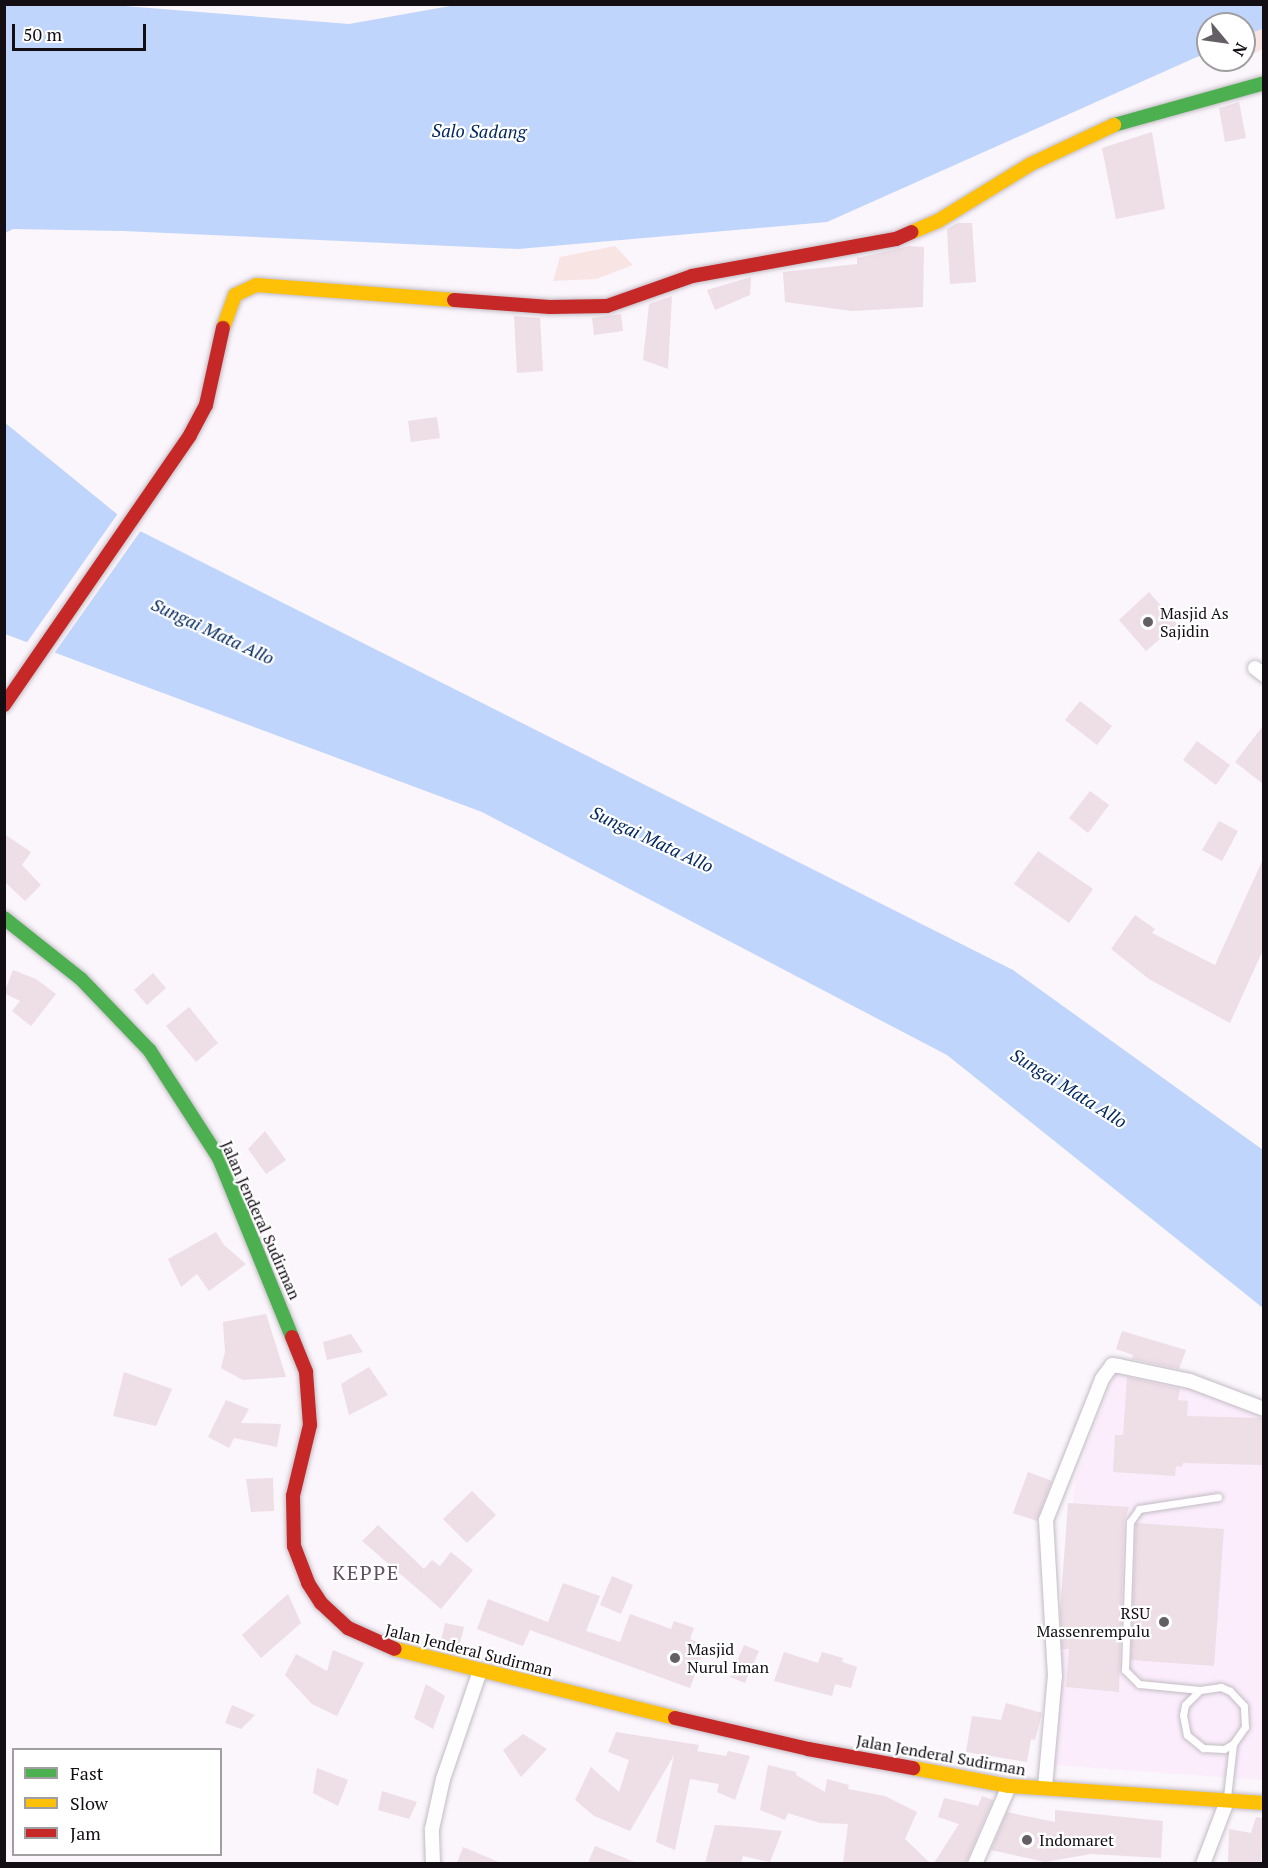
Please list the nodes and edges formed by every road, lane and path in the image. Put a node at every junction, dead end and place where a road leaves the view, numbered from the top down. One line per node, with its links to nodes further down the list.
1 (1263, 83): 2 (main road)
2 (4, 705)
3 (4, 918): 6 (main road, Jalan Jenderal Sudirman)
4 (1263, 1409): 10 (street)
5 (1218, 1497): 7 (lane)
6 (480, 1671): 9 (main road, Jalan Jenderal Sudirman); 13 (street)
7 (1200, 1690): 8 (lane); 8 (lane)
8 (1233, 1744): 11 (lane)
9 (1009, 1786): 10 (main road, Jalan Jenderal Sudirman); 14 (street)
10 (1044, 1787): 11 (main road, Jalan Jenderal Sudirman)
11 (1226, 1802): 12 (main road, Jalan Jenderal Sudirman); 15 (street)
12 (1263, 1803)
13 (434, 1863)
14 (975, 1863)
15 (1203, 1863)

